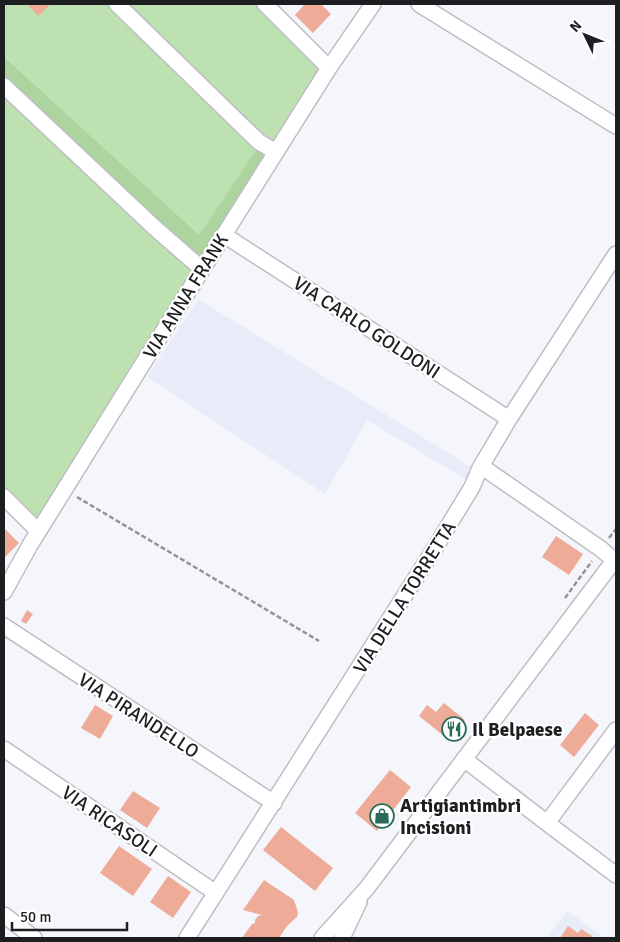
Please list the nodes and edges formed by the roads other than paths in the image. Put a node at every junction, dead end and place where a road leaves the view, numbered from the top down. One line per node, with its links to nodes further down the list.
1 (117, 4): 8 (street)
2 (265, 4): 5 (street)
3 (373, 4): 5 (street, VIA ANNA FRANK)
4 (419, 4): 7 (street)
5 (329, 68): 8 (street, VIA ANNA FRANK)
6 (4, 86): 11 (street)
7 (616, 126)
8 (276, 152): 9 (street, VIA ANNA FRANK)
9 (224, 235): 11 (street, VIA ANNA FRANK); 12 (street, VIA CARLO GOLDONI)
10 (616, 254): 12 (street, VIA DELLA TORRETTA)
11 (202, 269): 15 (street, VIA ANNA FRANK)
12 (509, 419): 13 (street, VIA DELLA TORRETTA)
13 (481, 466): 16 (street); 22 (street, VIA DELLA TORRETTA)
14 (4, 498): 15 (street)
15 (38, 531): 17 (street, VIA ANNA FRANK)
16 (616, 560): 21 (street)
17 (4, 592)
18 (4, 626): 22 (street, VIA PIRANDELLO)
19 (616, 730): 23 (street)
20 (4, 749): 26 (street, VIA RICASOLI)
21 (464, 759): 23 (street); 25 (street)
22 (274, 803): 26 (street, VIA DELLA TORRETTA)
23 (547, 823): 24 (street)
24 (616, 875)
25 (367, 888): 30 (street); 31 (street)
26 (216, 893): 29 (street, VIA DELLA TORRETTA)
27 (4, 915): 28 (street)
28 (34, 938)
29 (187, 938)
30 (322, 938)
31 (342, 938)

